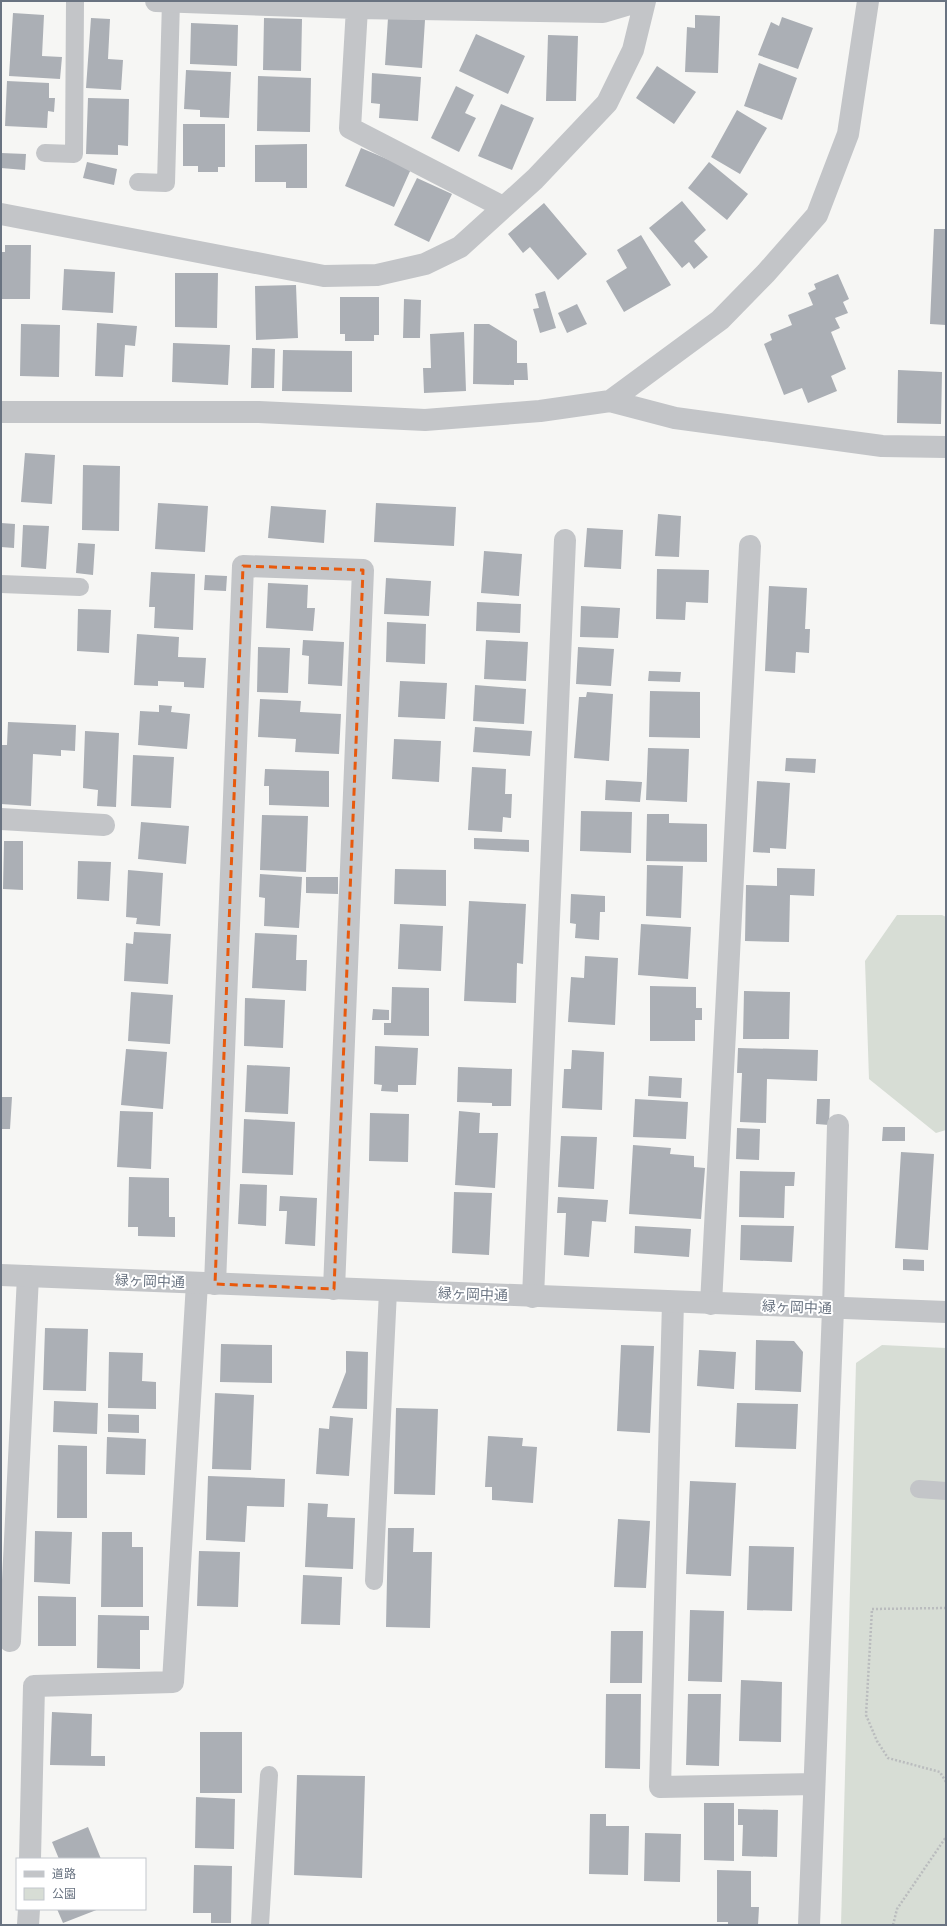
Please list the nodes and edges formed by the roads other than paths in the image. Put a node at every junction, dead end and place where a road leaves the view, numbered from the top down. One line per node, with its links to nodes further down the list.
1 (75, 1): 8 (lane)
2 (156, 1): 3 (street)
3 (171, 1): 7 (street); 9 (lane)
4 (640, 1): 7 (street)
5 (645, 1): 10 (street)
6 (868, 1): 12 (street)
7 (357, 8): 10 (street)
8 (44, 153)
9 (138, 182)
10 (503, 207): 11 (street)
11 (1, 214)
12 (610, 401): 13 (street); 14 (street)
13 (1, 412)
14 (946, 447)
15 (565, 540): 27 (street)
16 (750, 546): 29 (street)
17 (1, 584): 18 (lane)
18 (80, 587)
19 (1, 820): 20 (street)
20 (104, 825)
21 (838, 1125): 30 (street)
22 (1, 1275): 23 (street, 緑ヶ岡中通)
23 (28, 1276): 24 (street, 緑ヶ岡中通); 35 (street)
24 (206, 1283): 25 (street, 緑ヶ岡中通); 25 (street); 38 (street)
25 (334, 1289): 26 (street, 緑ヶ岡中通)
26 (388, 1291): 27 (street, 緑ヶ岡中通); 34 (lane)
27 (533, 1296): 28 (street, 緑ヶ岡中通)
28 (673, 1302): 29 (street, 緑ヶ岡中通); 37 (street)
29 (711, 1304): 30 (street, 緑ヶ岡中通)
30 (833, 1309): 31 (street, 緑ヶ岡中通); 37 (street)
31 (946, 1312)
32 (919, 1490): 33 (lane)
33 (946, 1491)
34 (374, 1581)
35 (10, 1641)
36 (269, 1774): 41 (lane)
37 (814, 1784): 42 (street)
38 (30, 1858)
39 (29, 1910): 40 (street)
40 (28, 1925)
41 (260, 1925)
42 (809, 1925)

